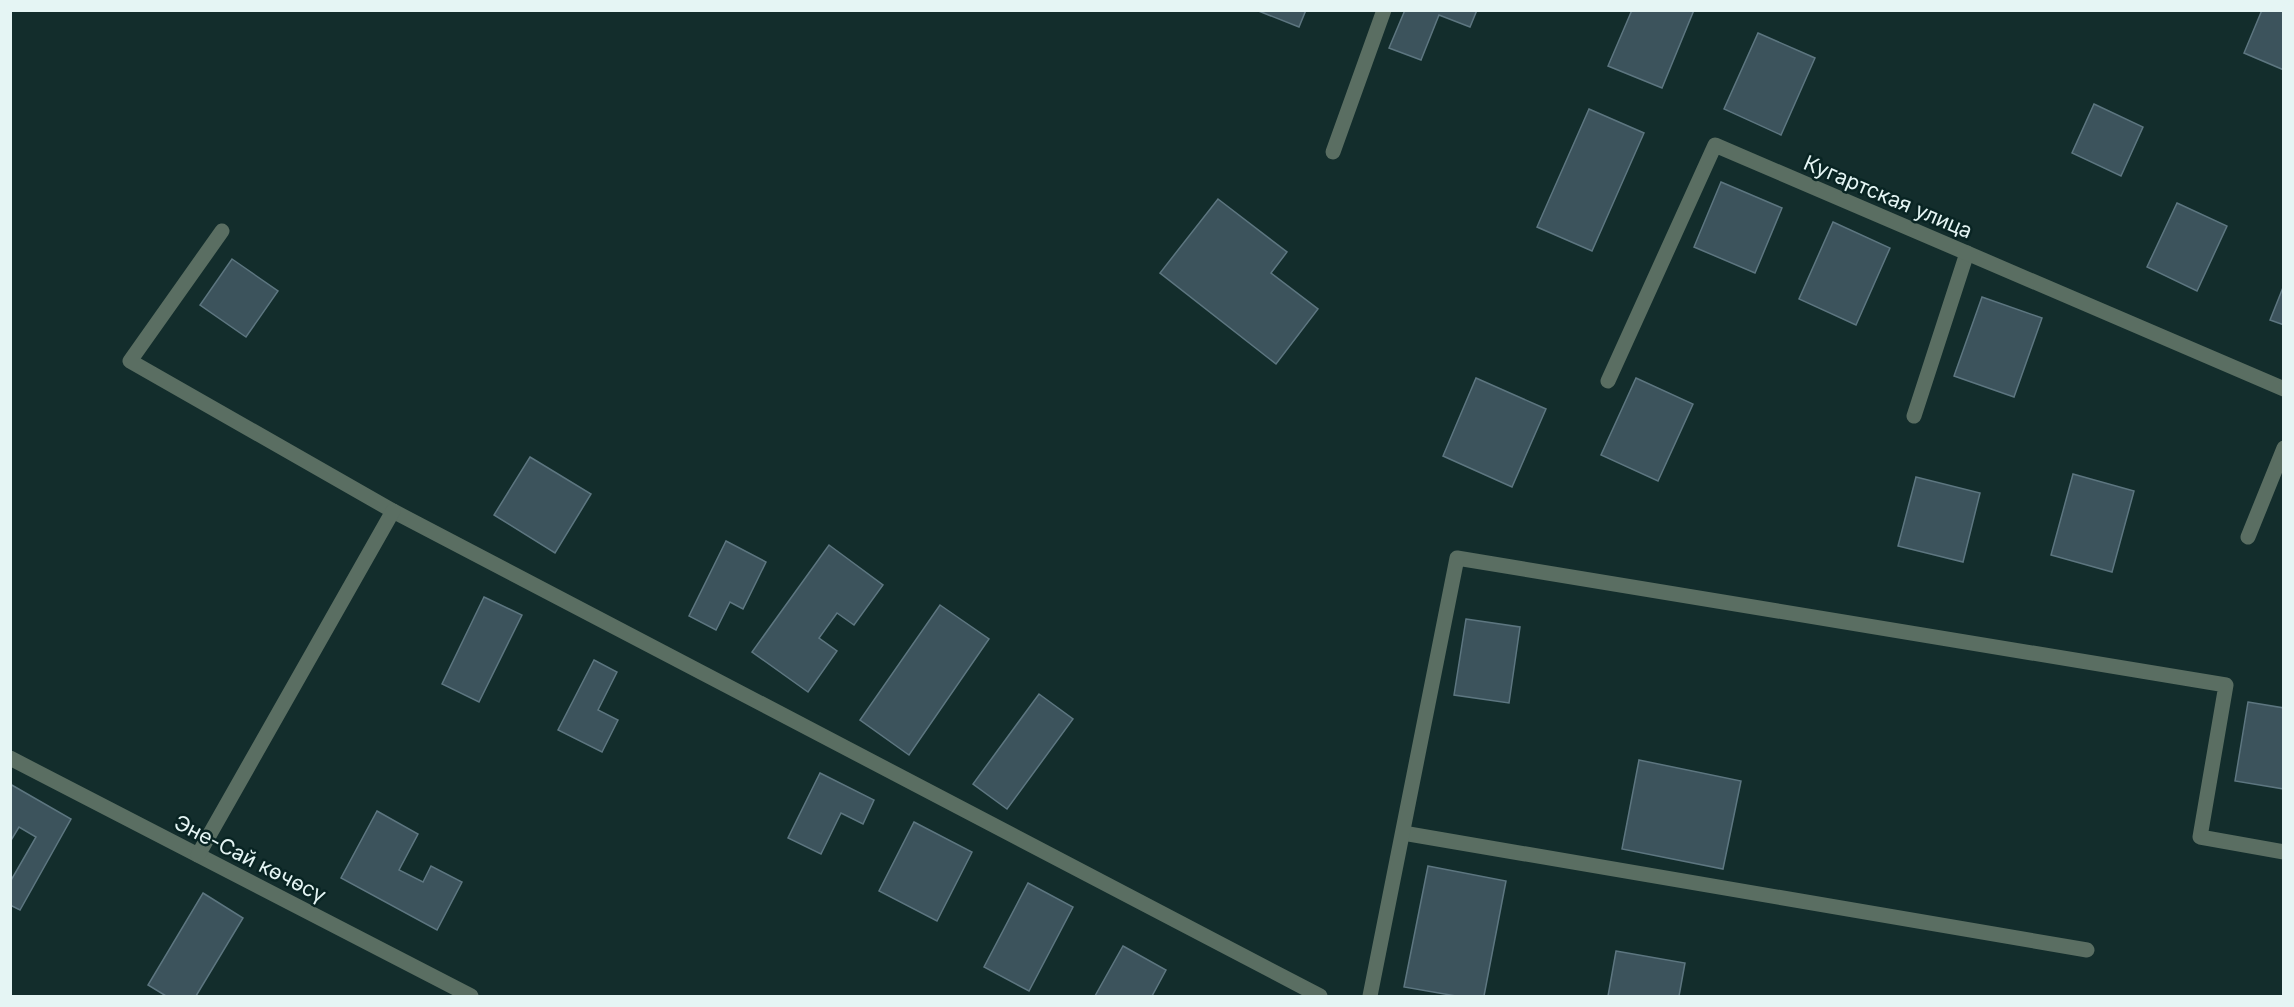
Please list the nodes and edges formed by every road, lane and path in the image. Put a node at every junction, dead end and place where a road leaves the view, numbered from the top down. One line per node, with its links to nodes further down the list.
1 (1384, 10): 2 (street)
2 (1333, 152)
3 (222, 231): 9 (street)
4 (1967, 253): 5 (street, Кугартская улица); 6 (street, Кугартская улица); 7 (street)
5 (1608, 381)
6 (2283, 389)
7 (1914, 416)
8 (2283, 448): 10 (street)
9 (393, 511): 14 (street); 17 (street)
10 (2248, 537)
11 (10, 758): 14 (street, Эне-Сай көчөсү)
12 (1403, 833): 13 (street); 15 (street); 18 (street)
13 (2283, 852)
14 (198, 855): 16 (street, Эне-Сай көчөсү)
15 (2087, 950)
16 (471, 996)
17 (1320, 996)
18 (1370, 996)

